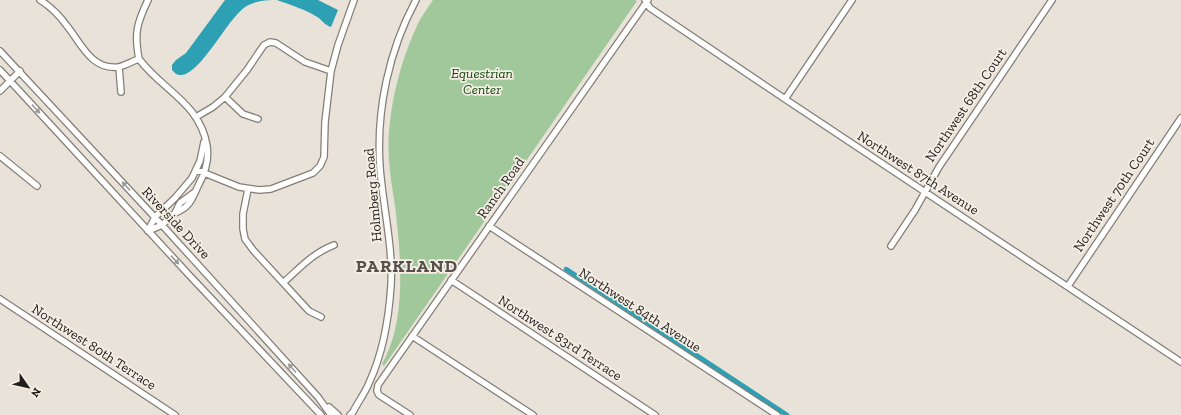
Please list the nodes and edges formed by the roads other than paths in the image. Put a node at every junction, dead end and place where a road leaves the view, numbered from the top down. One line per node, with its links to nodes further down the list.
1 (40, 0): 10 (street)
2 (148, 0): 9 (street)
3 (354, 0): 13 (street)
4 (416, 0): 47 (street, Holmberg Road)
5 (852, 0): 18 (street)
6 (1052, 0): 30 (street, Northwest 68th Court)
7 (646, 1): 18 (street, Northwest 87th Avenue); 35 (street, Ranch Road)
8 (0, 50): 12 (street, Riverside Drive)
9 (139, 59): 10 (street); 19 (street)
10 (119, 67): 16 (street)
11 (0, 70): 14 (street, Riverside Drive)
12 (20, 71): 14 (street); 33 (street, Riverside Drive, one-way to 12)
13 (331, 72): 17 (street); 27 (street)
14 (10, 80): 15 (street); 36 (street, Riverside Drive, one-way to 36)
15 (0, 91)
16 (121, 92)
17 (225, 97): 19 (street); 21 (street)
18 (785, 99): 30 (street, Northwest 87th Avenue)
19 (196, 117): 22 (street)
20 (1181, 118): 41 (street, Northwest 70th Court)
21 (258, 119)
22 (205, 134): 24 (street); 25 (street)
23 (0, 156): 26 (street)
24 (197, 170): 25 (street); 28 (street)
25 (205, 174): 27 (street); 29 (street)
26 (37, 186)
27 (248, 189): 40 (street)
28 (181, 191): 31 (street); 33 (street)
29 (195, 192): 31 (street); 32 (street)
30 (924, 192): 38 (street, Northwest 68th Court); 41 (street, Northwest 87th Avenue)
31 (188, 198): 32 (street)
32 (174, 213): 34 (street)
33 (155, 217): 34 (street, Riverside Drive); 36 (street)
34 (162, 225): 36 (street); 46 (street, Riverside Drive, one-way to 34)
35 (489, 226): 39 (street, Ranch Road); 55 (street, Northwest 84th Avenue)
36 (148, 231): 49 (street, Riverside Drive, one-way to 49)
37 (334, 245): 40 (street)
38 (890, 246)
39 (451, 280): 44 (street, Ranch Road); 54 (street, Northwest 83rd Terrace)
40 (284, 282): 43 (street)
41 (1068, 286): 45 (street, Northwest 87th Avenue)
42 (0, 299): 48 (street, Northwest 80th Terrace)
43 (321, 317)
44 (412, 336): 52 (street, Ranch Road); 53 (street)
45 (1181, 362)
46 (318, 397): 50 (street, Riverside Drive); 51 (street)
47 (351, 414)
48 (175, 415)
49 (321, 415)
50 (331, 415)
51 (338, 415)
52 (410, 415)
53 (533, 415)
54 (655, 415)
55 (777, 415)

